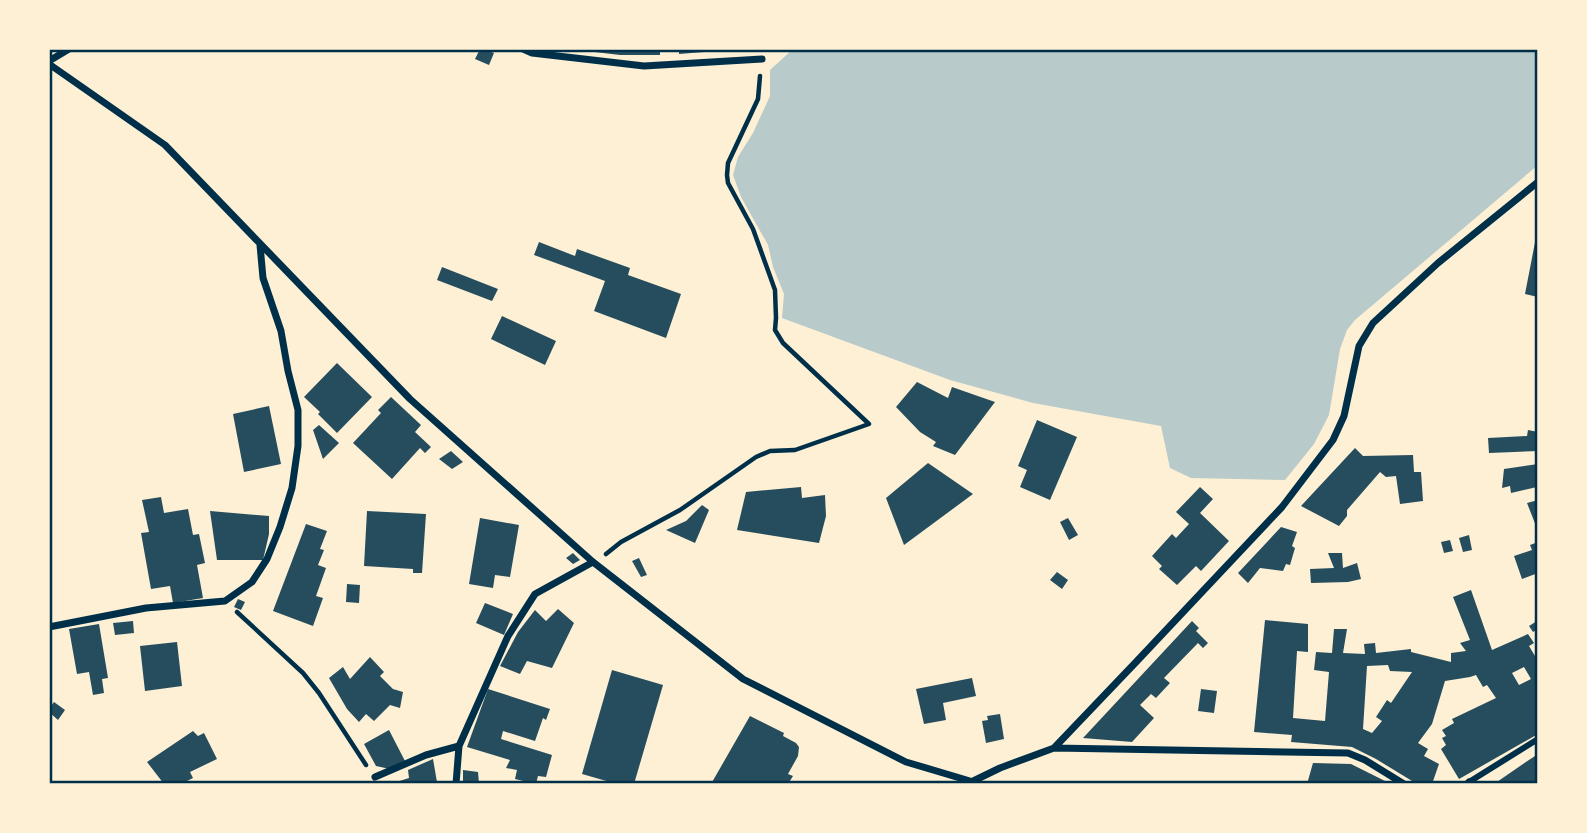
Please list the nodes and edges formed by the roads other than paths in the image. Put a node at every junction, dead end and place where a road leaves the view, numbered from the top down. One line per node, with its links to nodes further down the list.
1 (69, 49): 4 (street)
2 (523, 49): 3 (street)
3 (762, 59)
4 (49, 63): 6 (street)
5 (1538, 182): 11 (street)
6 (260, 244): 7 (street); 8 (street)
7 (593, 562): 10 (street); 13 (street)
8 (49, 627)
9 (1538, 739): 14 (street)
10 (459, 746): 12 (street); 15 (street)
11 (1054, 748): 13 (street); 16 (street)
12 (375, 777)
13 (968, 783)
14 (1468, 783)
15 (456, 784)
16 (1405, 784)

